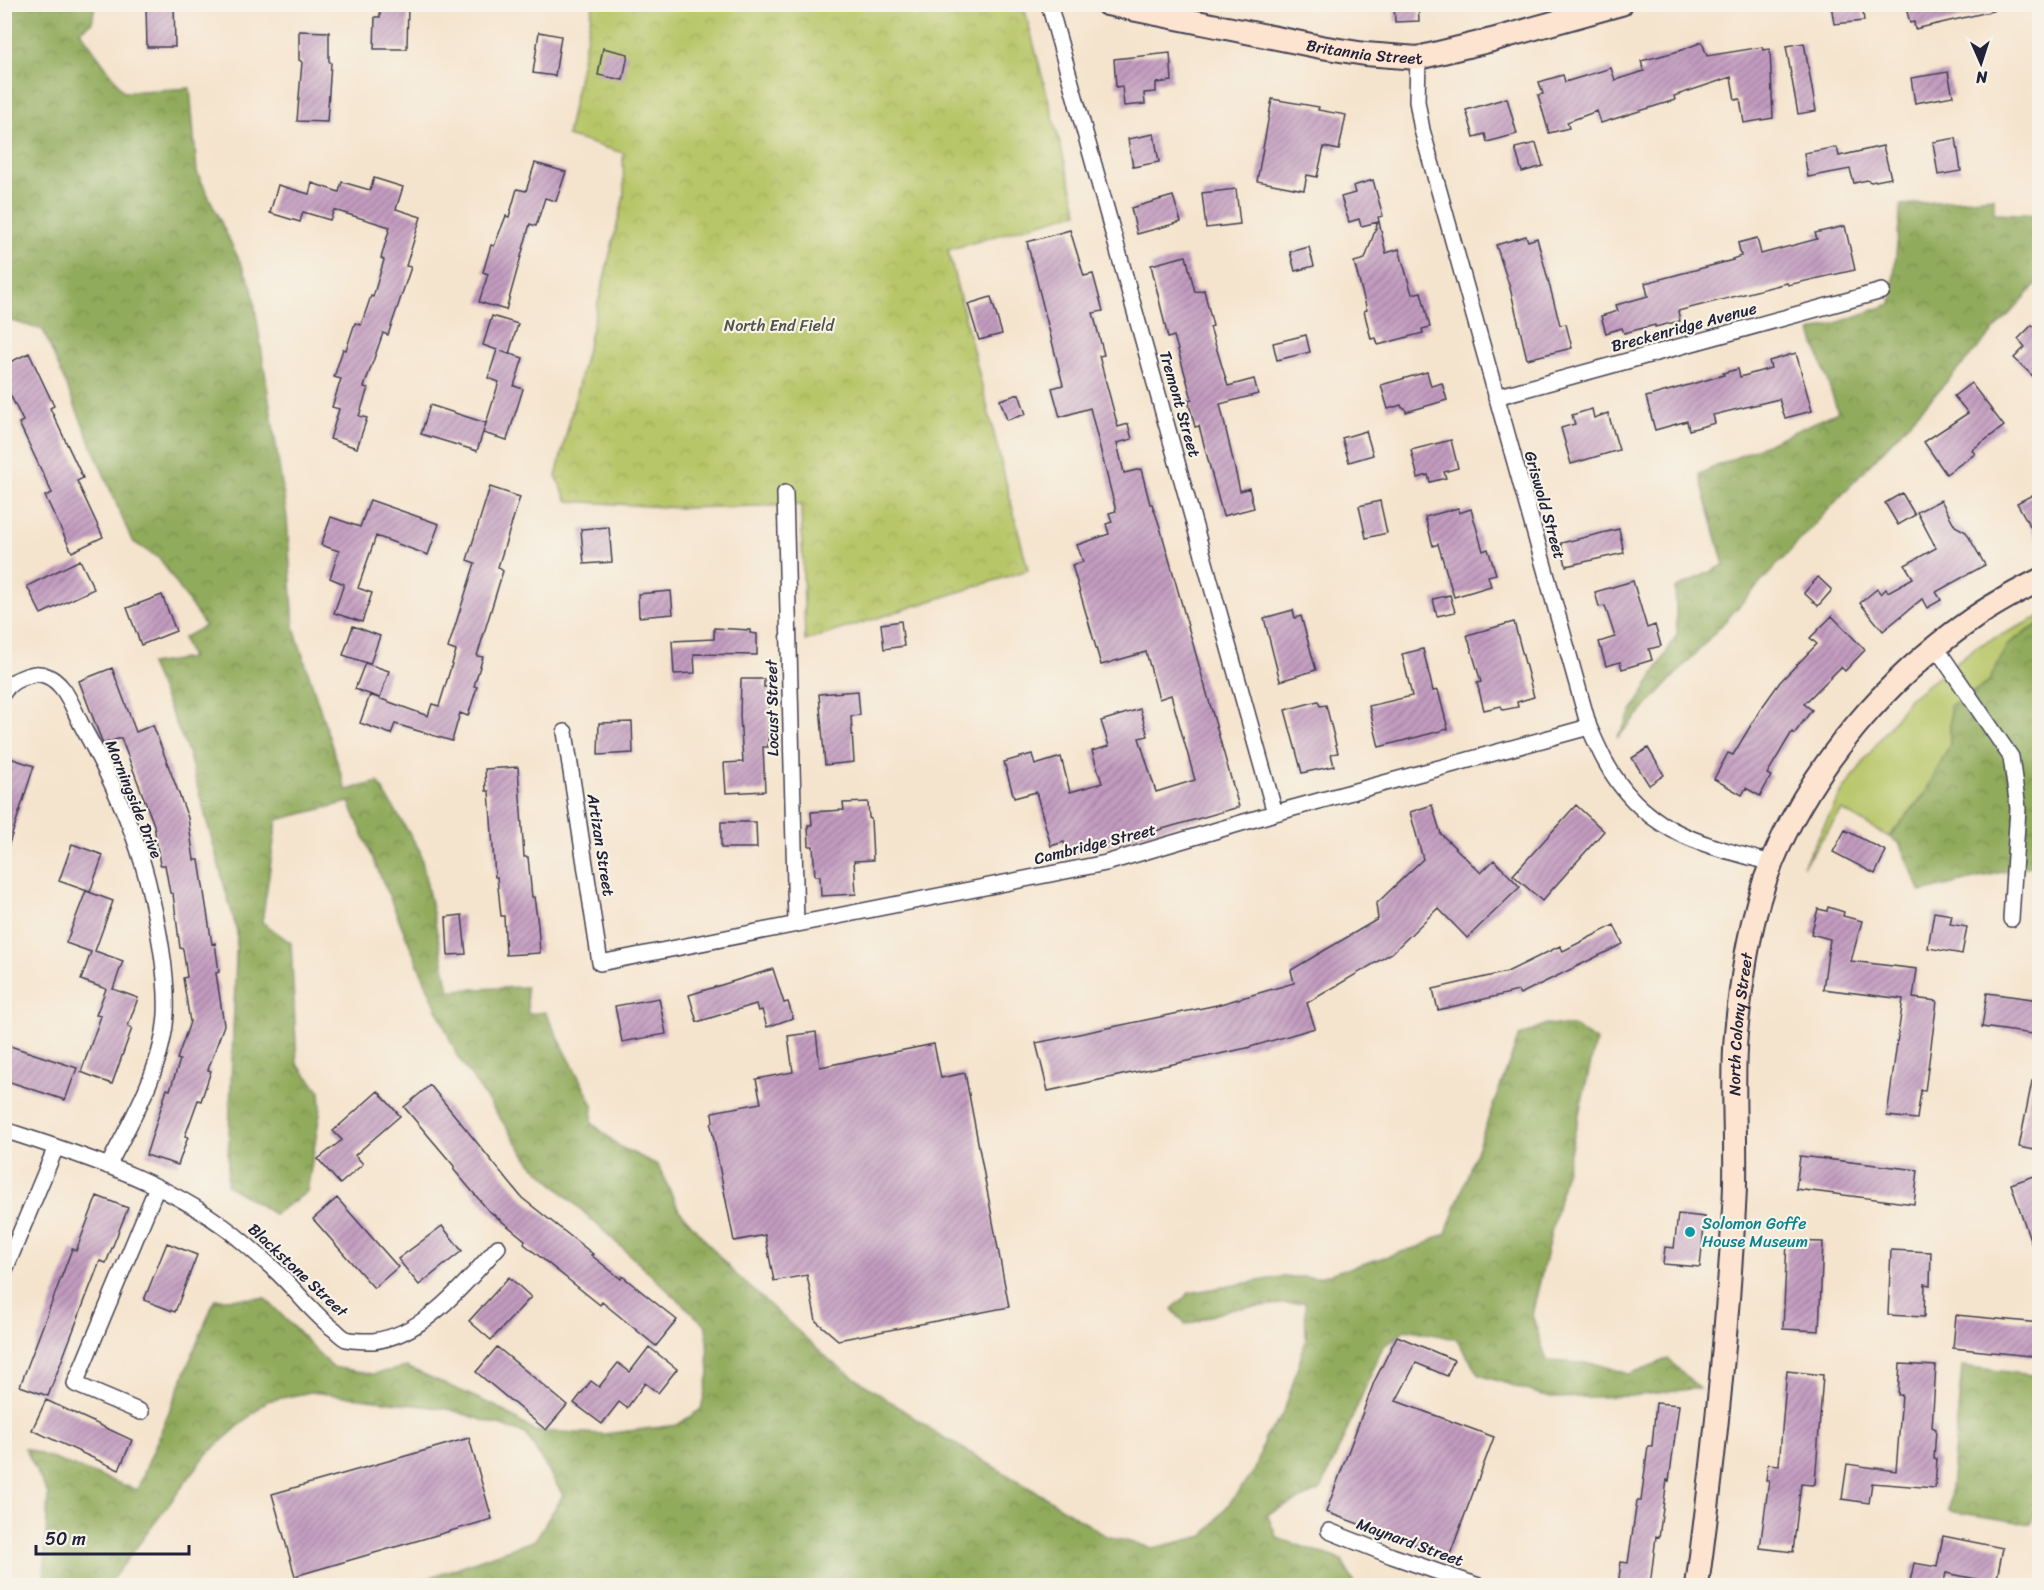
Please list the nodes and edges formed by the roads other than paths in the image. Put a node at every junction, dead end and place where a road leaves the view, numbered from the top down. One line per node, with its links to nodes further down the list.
1 (1049, 4): 13 (street, Tremont Street)
2 (1107, 4): 4 (main road, Britannia Street)
3 (1621, 4): 4 (main road, Britannia Street)
4 (1418, 58): 6 (street, Griswold Street)
5 (1882, 291): 6 (street, Breckenridge Avenue)
6 (1496, 397): 11 (street, Griswold Street)
7 (785, 493): 16 (street, Locust Street)
8 (2040, 580): 9 (main road, North Colony Street)
9 (1935, 646): 14 (main road, North Colony Street); 15 (street)
10 (4, 692): 20 (street, Morningside Drive)
11 (1590, 727): 13 (street, Cambridge Street); 14 (street, Griswold Street)
12 (565, 732): 17 (street, Artizan Street)
13 (1275, 813): 16 (street, Cambridge Street)
14 (1772, 864): 27 (main road, North Colony Street)
15 (2012, 919)
16 (796, 923): 17 (street, Cambridge Street)
17 (600, 963)
18 (4, 1130): 19 (street, Blackstone Street)
19 (56, 1147): 20 (street, Blackstone Street); 23 (street)
20 (108, 1166): 21 (street, Blackstone Street)
21 (157, 1187): 22 (street, Blackstone Street); 24 (street)
22 (498, 1247)
23 (4, 1272)
24 (141, 1412)
25 (1329, 1531): 26 (street, Maynard Street)
26 (1479, 1586)
27 (1697, 1586)

